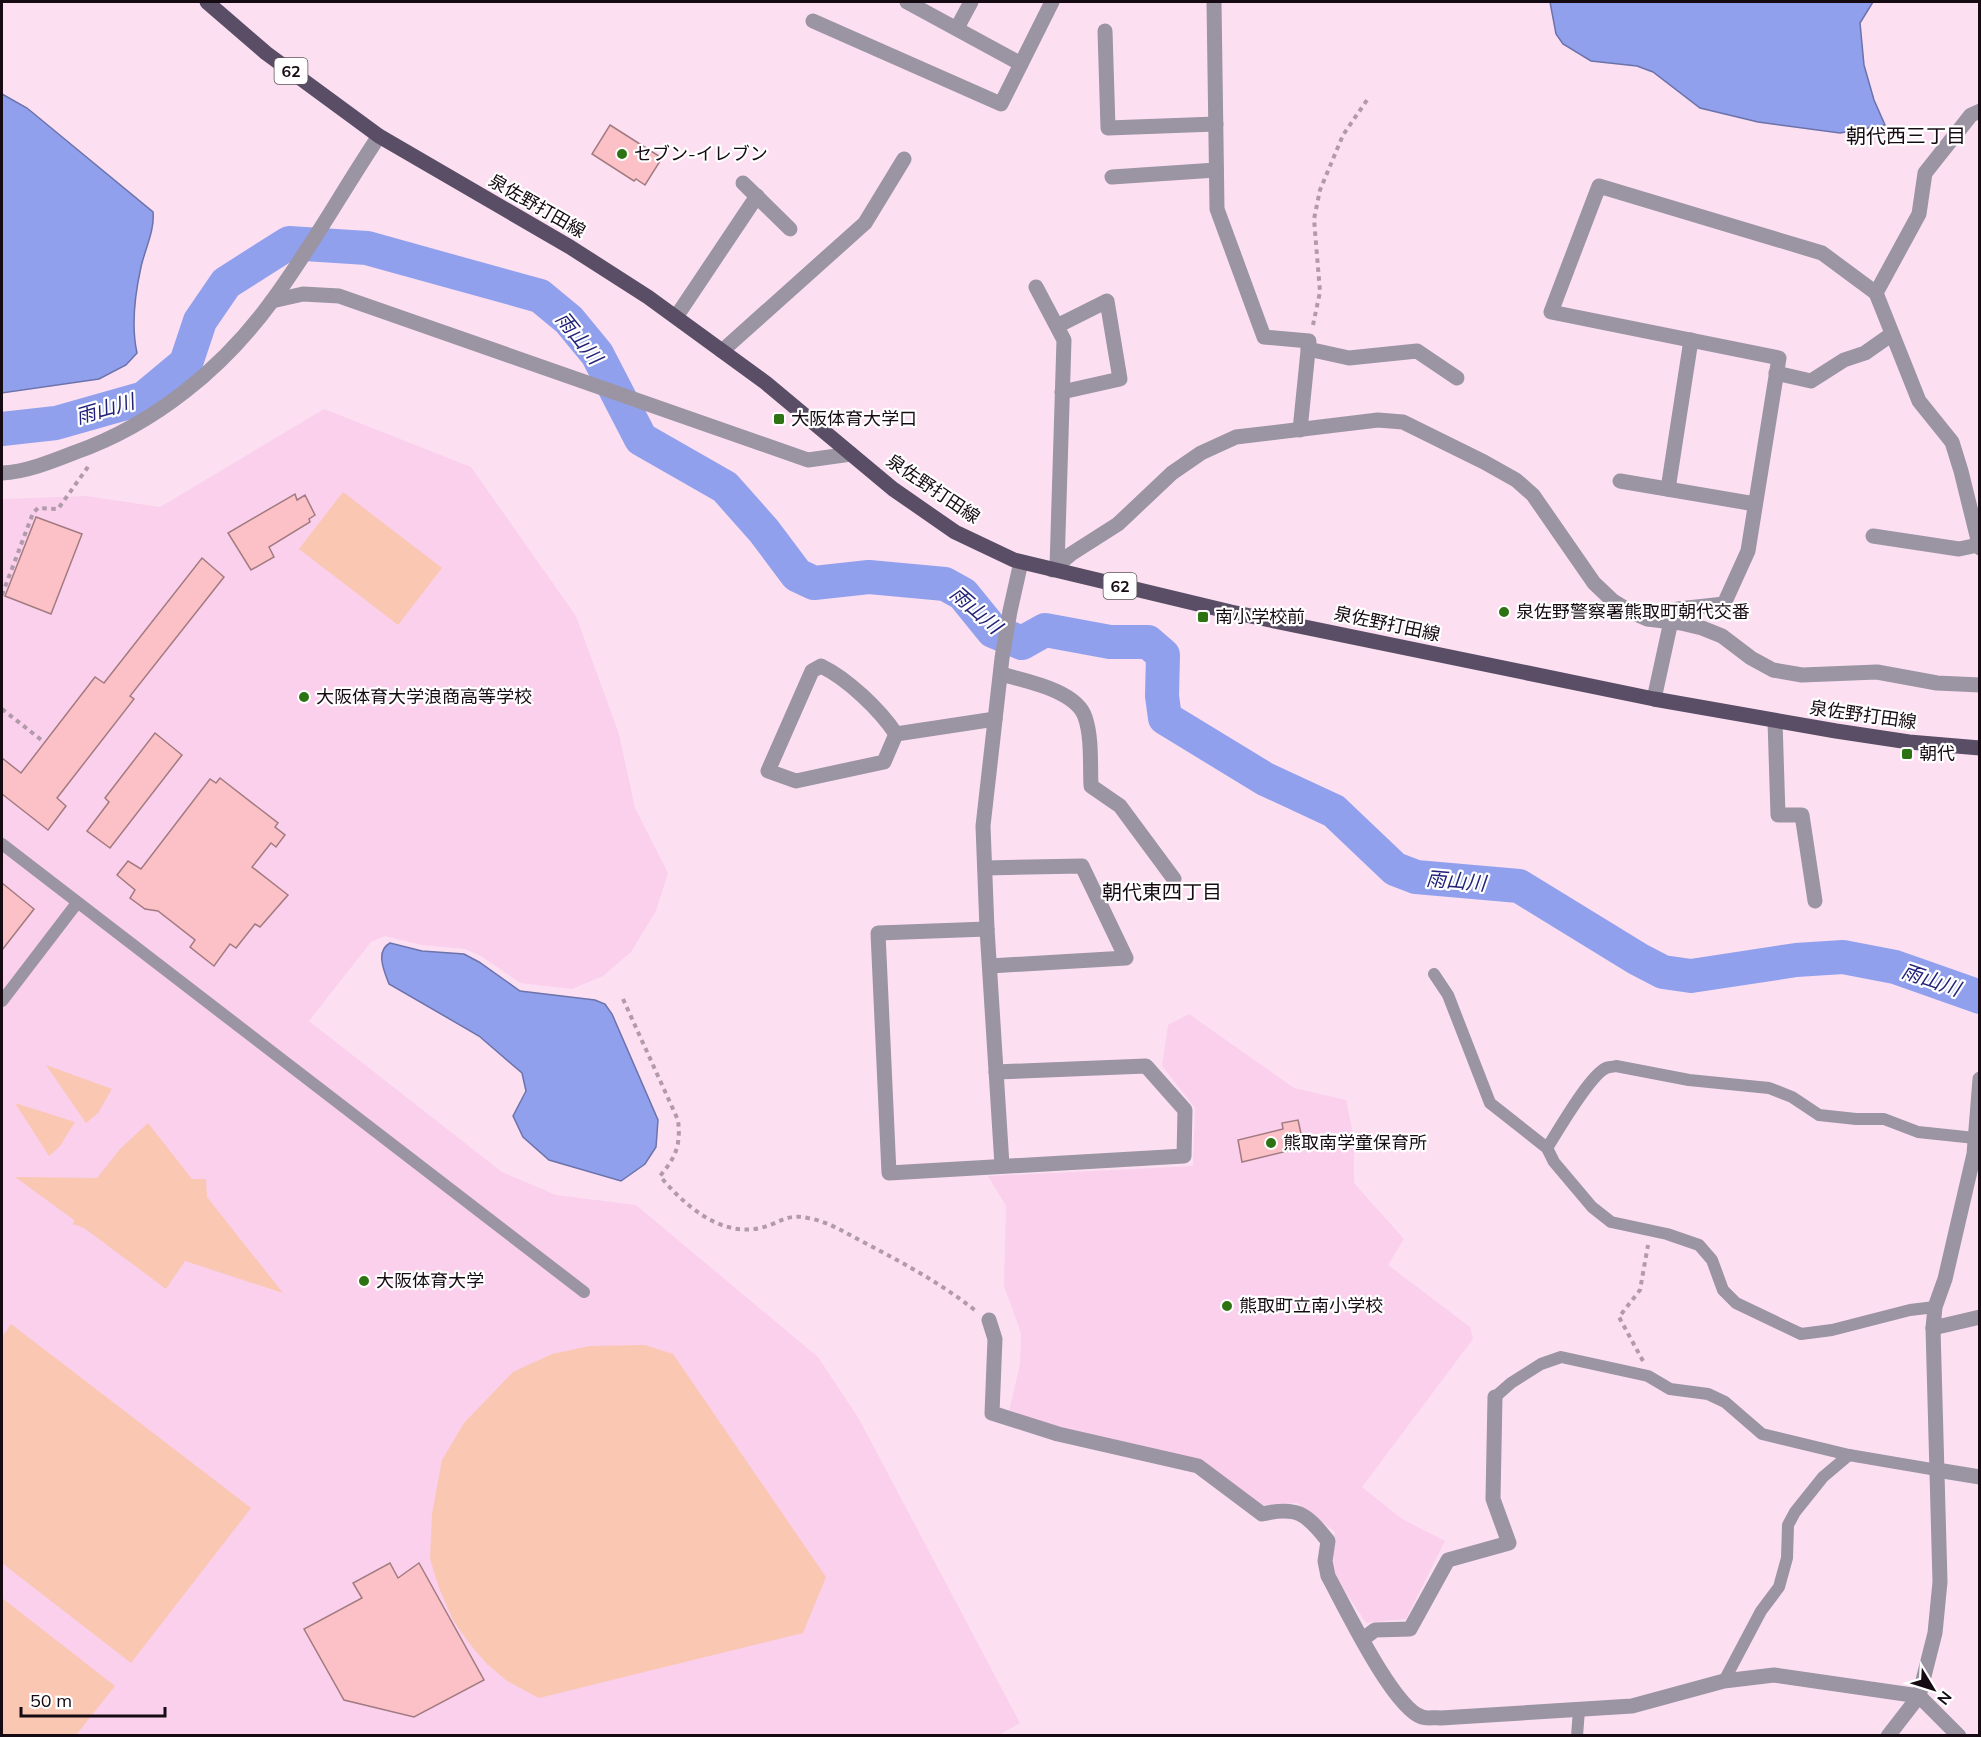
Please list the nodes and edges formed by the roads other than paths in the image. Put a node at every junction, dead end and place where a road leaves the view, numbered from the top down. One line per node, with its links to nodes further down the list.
1 (207, 2): 12 (main road, 泉佐野打田線 / 62)
2 (907, 2): 7 (street)
3 (971, 2): 7 (street)
4 (1052, 2): 9 (street)
5 (1214, 2): 11 (street)
6 (813, 21): 9 (street)
7 (957, 28): 9 (street)
8 (1105, 31): 11 (street)
9 (1021, 64)
10 (1980, 111): 20 (street)
11 (1216, 124): 14 (street)
12 (379, 136): 21 (street); 22 (main road, 泉佐野打田線 / 62)
13 (904, 159): 27 (street)
14 (1216, 170): 15 (street); 26 (street)
15 (1112, 177)
16 (743, 183): 17 (street)
17 (757, 196): 18 (street); 22 (street)
18 (790, 229)
19 (1036, 287): 23 (street)
20 (1876, 293): 24 (street); 25 (street)
21 (272, 301): 32 (street); 33 (street)
22 (676, 317): 27 (main road, 泉佐野打田線 / 62)
23 (1057, 326): 30 (street); 30 (street)
24 (1892, 334): 28 (street); 38 (street)
25 (1690, 340): 28 (street); 35 (street)
26 (1309, 345): 29 (street); 31 (street)
27 (722, 351): 32 (main road, 泉佐野打田線 / 62)
28 (1776, 373): 36 (street)
29 (1457, 378)
30 (1062, 392): 40 (street)
31 (1300, 430): 40 (street); 41 (street)
32 (851, 454): 39 (main road, 泉佐野打田線 / 62)
33 (2, 473)
34 (1620, 481): 35 (street)
35 (1668, 489): 36 (street)
36 (1755, 504): 41 (street)
37 (1873, 536): 38 (street)
38 (1979, 547)
39 (1021, 562): 40 (main road, 泉佐野打田線 / 62); 42 (street)
40 (1054, 569): 44 (main road, 泉佐野打田線 / 62)
41 (1671, 621): 43 (street); 44 (street)
42 (1001, 674): 45 (street); 51 (street)
43 (1980, 685)
44 (1654, 699): 46 (main road, 泉佐野打田線 / 62)
45 (994, 719): 47 (street); 50 (street)
46 (1775, 720): 48 (main road, 泉佐野打田線 / 62); 52 (street)
47 (896, 734): 47 (street)
48 (1980, 748)
49 (2, 844): 53 (lane)
50 (985, 868): 54 (street); 55 (street)
51 (1174, 879)
52 (1815, 901)
53 (77, 903): 57 (lane); 63 (lane)
54 (987, 929): 55 (street); 62 (street)
55 (990, 966): 58 (street)
56 (1434, 974): 61 (lane)
57 (2, 1001)
58 (996, 1072): 62 (street); 62 (street)
59 (1980, 1079): 60 (street)
60 (1975, 1138): 61 (lane); 64 (street)
61 (1546, 1148): 64 (lane)
62 (1002, 1165)
63 (584, 1292)
64 (1935, 1307): 67 (street)
65 (1980, 1317): 67 (street)
66 (989, 1320): 72 (street)
67 (1933, 1328): 70 (street)
68 (1495, 1396): 69 (lane); 72 (street)
69 (1850, 1455): 70 (lane); 73 (lane)
70 (1937, 1470): 71 (street); 74 (street)
71 (1980, 1478)
72 (1363, 1639): 75 (street)
73 (1724, 1681): 74 (street); 75 (street)
74 (1919, 1696): 77 (street); 78 (street)
75 (1579, 1710): 76 (lane)
76 (1577, 1736)
77 (1888, 1736)
78 (1959, 1736)

